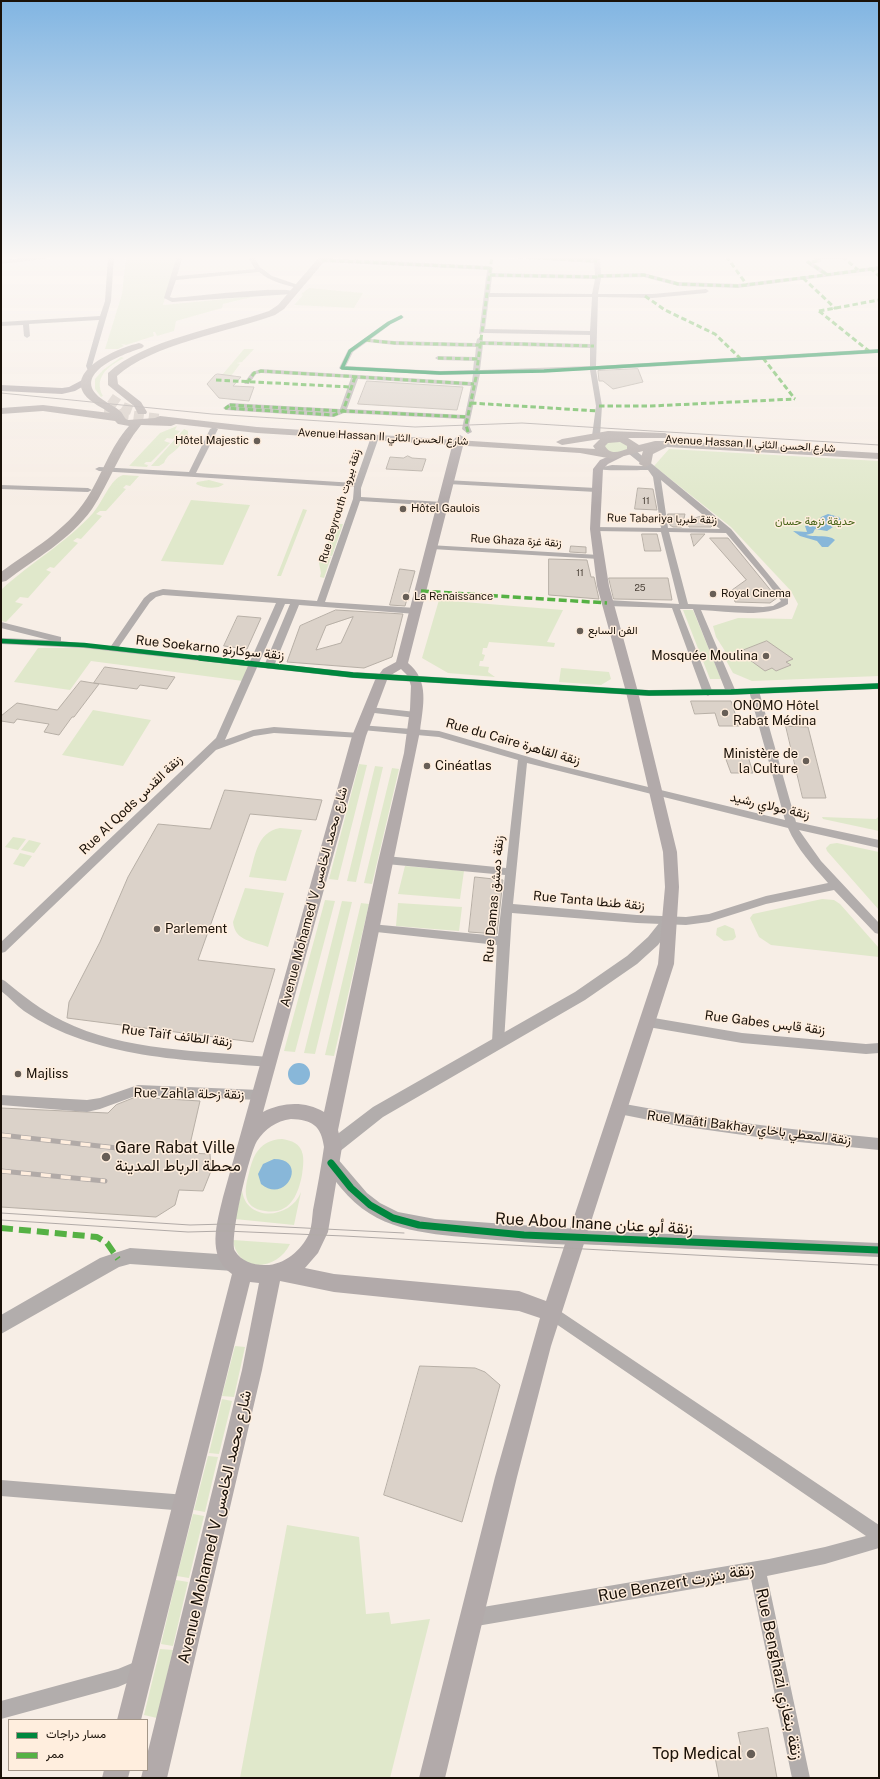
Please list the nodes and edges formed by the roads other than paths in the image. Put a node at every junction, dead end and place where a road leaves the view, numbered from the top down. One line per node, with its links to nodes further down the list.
1 (97, 339): 16 (street)
2 (165, 339): 16 (main road)
3 (184, 339): 18 (main road)
4 (191, 339): 28 (main road)
5 (463, 339): 9 (street)
6 (480, 339): 13 (street)
7 (495, 339): 10 (street)
8 (594, 339): 10 (street)
9 (364, 340): 15 (street)
10 (594, 346): 14 (street)
11 (879, 351): 14 (street)
12 (438, 358): 13 (street)
13 (478, 359): 15 (street)
14 (593, 369): 15 (street); 35 (street)
15 (476, 372): 20 (street)
16 (88, 377): 21 (main road); 24 (main road)
17 (355, 377): 19 (street); 20 (street); 26 (street)
18 (102, 379)
19 (248, 383)
20 (474, 384): 29 (street)
21 (1, 388)
22 (1, 396): 23 (main road)
23 (36, 400): 24 (main road); 25 (main road)
24 (107, 404): 25 (main road); 27 (main road)
25 (1, 407): 27 (main road)
26 (343, 411): 26 (street); 29 (street)
27 (121, 417): 28 (main road); 45 (main road)
28 (141, 417): 30 (main road); 32 (main road); 45 (main road)
29 (468, 417): 34 (street)
30 (164, 419): 31 (main road); 32 (main road, Avenue Hassan II شارع الحسن الثاني); 45 (main road)
31 (214, 429): 32 (main road); 48 (street)
32 (327, 432): 33 (main road, Avenue Hassan II شارع الحسن الثاني); 34 (main road, Avenue Hassan II شارع الحسن الثاني)
33 (375, 437): 34 (main road, Avenue Hassan II شارع الحسن الثاني); 50 (street, Rue Beyrouth زنقة بيروت)
34 (462, 437): 35 (main road, Avenue Hassan II شارع الحسن الثاني); 41 (main road, Avenue Hassan II شارع الحسن الثاني); 49 (main road)
35 (600, 438): 36 (main road, Avenue Hassan II شارع الحسن الثاني); 37 (main road); 41 (main road)
36 (622, 439): 37 (main road, Avenue Hassan II شارع الحسن الثاني); 39 (main road)
37 (725, 442): 40 (main road, Avenue Hassan II شارع الحسن الثاني)
38 (665, 444): 39 (main road, Avenue Hassan II شارع الحسن الثاني); 43 (main road, Avenue Hassan II شارع الحسن الثاني); 44 (main road)
39 (632, 451): 42 (main road, Avenue Hassan II شارع الحسن الثاني); 44 (street)
40 (879, 451)
41 (607, 454): 42 (main road, Avenue Hassan II شارع الحسن الثاني)
42 (619, 455): 46 (main road)
43 (879, 456)
44 (648, 466): 46 (street); 57 (street); 58 (street)
45 (106, 467): 47 (street); 48 (street); 52 (main road); 62 (main road)
46 (598, 469): 53 (main road)
47 (169, 473)
48 (190, 475): 50 (street)
49 (448, 482): 53 (street); 55 (main road)
50 (358, 484): 54 (street, Rue Beyrouth زنقة بيروت)
51 (1, 487): 52 (street)
52 (88, 490): 61 (main road)
53 (596, 490): 56 (main road)
54 (357, 499): 55 (street); 66 (street, Rue Beyrouth زنقة بيروت)
55 (442, 504): 59 (main road)
56 (595, 529): 57 (street, Rue Tabariya زنقة طبريا); 60 (main road)
57 (665, 531): 58 (street, Rue Tabariya زنقة طبريا); 67 (street)
58 (728, 531): 68 (street)
59 (432, 547): 60 (street, Rue Ghaza زنقة غزة); 69 (main road)
60 (599, 557): 65 (main road)
61 (1, 568)
62 (1, 578)
63 (282, 602): 64 (street); 73 (street); 74 (street)
64 (296, 603): 66 (street); 76 (street)
65 (607, 603): 67 (street); 81 (main road)
66 (320, 604): 69 (street)
67 (680, 606): 68 (street); 83 (street)
68 (696, 607): 82 (street)
69 (416, 611): 75 (main road)
70 (1, 625): 72 (street, Rue Soekarno زنقة سوكارنو)
71 (1, 641): 72 (street, Rue Soekarno زنقة سوكارنو)
72 (84, 645): 73 (street, Rue Soekarno زنقة سوكارنو)
73 (113, 649): 74 (street, Rue Soekarno زنقة سوكارنو)
74 (255, 664): 76 (street, Rue Soekarno زنقة سوكارنو); 88 (street, Rue Al Qods زنقة القدس)
75 (402, 664): 77 (main road); 78 (main road)
76 (269, 666): 77 (street, Rue Soekarno زنقة سوكارنو)
77 (382, 677): 78 (street, Rue Soekarno زنقة سوكارنو); 84 (main road, Avenue Mohamed V شارع محمد الخامس)
78 (416, 680): 81 (street, Rue Soekarno زنقة سوكارنو); 85 (main road)
79 (879, 686): 80 (street, Rue Soekarno زنقة سوكارنو)
80 (754, 691): 82 (street, Rue Soekarno زنقة سوكارنو); 91 (street)
81 (632, 692): 83 (street, Rue Soekarno زنقة سوكارنو); 90 (main road)
82 (731, 692): 83 (street, Rue Soekarno زنقة سوكارنو)
83 (708, 693)
84 (369, 710): 85 (street); 86 (main road, Avenue Mohamed V شارع محمد الخامس)
85 (416, 715): 87 (main road)
86 (360, 731): 87 (street, Rue du Caire زنقة القاهرة); 88 (street, Rue du Caire زنقة القاهرة); 106 (main road, Avenue Mohamed V شارع محمد الخامس)
87 (414, 731): 89 (street, Rue du Caire زنقة القاهرة); 93 (main road)
88 (209, 750): 101 (street, Rue Al Qods زنقة القدس)
89 (523, 759): 90 (street, Rue du Caire زنقة القاهرة); 94 (street, Rue Damas زنقة دمشق)
90 (656, 793): 91 (street, زنقة مولاي رشيد); 97 (main road)
91 (792, 825): 92 (street, زنقة مولاي رشيد); 95 (street)
92 (879, 844)
93 (386, 860): 94 (street); 98 (main road)
94 (510, 872): 96 (street, Rue Damas زنقة دمشق)
95 (837, 885): 97 (street, Rue Tanta زنقة طنطا); 99 (street)
96 (507, 908): 97 (street, Rue Tanta زنقة طنطا); 100 (street, Rue Damas زنقة دمشق)
97 (669, 921): 103 (main road); 104 (street)
98 (371, 928): 100 (street); 110 (main road)
99 (879, 930)
100 (503, 941): 104 (street, Rue Damas زنقة دمشق)
101 (1, 949)
102 (1, 984): 106 (street, Rue Taïf زنقة الطائف)
103 (648, 1022): 105 (street, Rue Gabes زنقة قابس); 109 (main road)
104 (498, 1042): 113 (street)
105 (879, 1048)
106 (269, 1062): 107 (main road, Avenue Mohamed V شارع محمد الخامس)
107 (260, 1095): 108 (street, Rue Zahla زنقة زحلة); 111 (main road, Avenue Mohamed V شارع محمد الخامس)
108 (1, 1100)
109 (619, 1109): 112 (street, Rue Maâti Bakhay زنقة المعطي باخاي); 114 (main road)
110 (329, 1129): 111 (main road); 113 (main road)
111 (246, 1143): 116 (main road, Avenue Mohamed V شارع محمد الخامس)
112 (879, 1144)
113 (332, 1155): 114 (street, Rue Abou Inane زنقة أبو عنان); 117 (main road)
114 (577, 1237): 115 (street, Rue Abou Inane زنقة أبو عنان); 118 (main road)
115 (879, 1250)
116 (238, 1267): 117 (main road); 119 (street); 121 (main road)
117 (276, 1274): 118 (main road); 129 (main road, Avenue Mohamed V شارع محمد الخامس)
118 (551, 1312): 122 (street); 125 (main road)
119 (1, 1326)
120 (1, 1488): 121 (street)
121 (186, 1503): 126 (main road)
122 (879, 1535)
123 (879, 1540): 124 (street, Rue Benzert زنقة بنزرت)
124 (757, 1569): 125 (street, Rue Benzert زنقة بنزرت); 131 (street, Rue Benghazi زنقة بنغازي)
125 (471, 1618): 130 (main road)
126 (143, 1668): 127 (street); 128 (main road)
127 (1, 1710)
128 (129, 1719)
129 (154, 1778)
130 (432, 1778)
131 (801, 1778)

